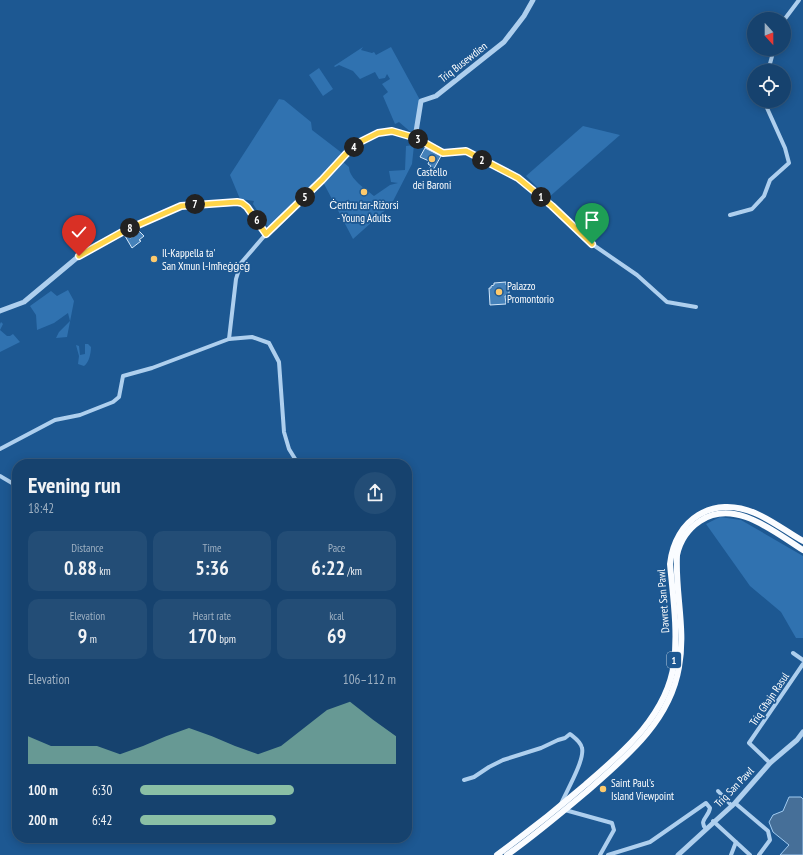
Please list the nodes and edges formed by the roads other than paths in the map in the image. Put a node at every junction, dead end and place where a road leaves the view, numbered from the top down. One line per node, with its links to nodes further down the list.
1 (533, 0): 5 (street, Triq Busewdien)
2 (800, 0): 3 (street)
3 (790, 12)
4 (766, 108): 6 (street)
5 (416, 138): 7 (street); 8 (street)
6 (730, 215)
7 (266, 234): 9 (street); 10 (street)
8 (696, 307)
9 (0, 311)
10 (229, 339): 11 (street); 12 (street)
11 (0, 449)
12 (296, 459)
13 (0, 476): 14 (street)
14 (12, 483)
15 (803, 541): 25 (highway, Dawret San Pawl / 1)
16 (803, 550): 25 (highway, Dawret San Pawl / 1)
17 (793, 653): 18 (street)
18 (803, 660)
19 (803, 664): 21 (street, Triq Għajn Rasul)
20 (803, 732): 21 (street, Triq San Pawl)
21 (770, 763): 24 (street, Triq San Pawl)
22 (464, 780): 25 (street)
23 (718, 791): 24 (street)
24 (734, 804): 26 (street, Triq San Pawl); 36 (street)
25 (562, 809): 29 (highway, Dawret San Pawl / 1); 30 (highway, Dawret San Pawl / 1); 31 (street)
26 (714, 821): 27 (street, Triq San Pawl); 28 (street)
27 (706, 829): 32 (street); 33 (street, Triq San Pawl)
28 (736, 842): 34 (street); 35 (street)
29 (497, 855)
30 (507, 855)
31 (600, 855)
32 (608, 855)
33 (678, 855)
34 (731, 855)
35 (750, 855)
36 (759, 855)

